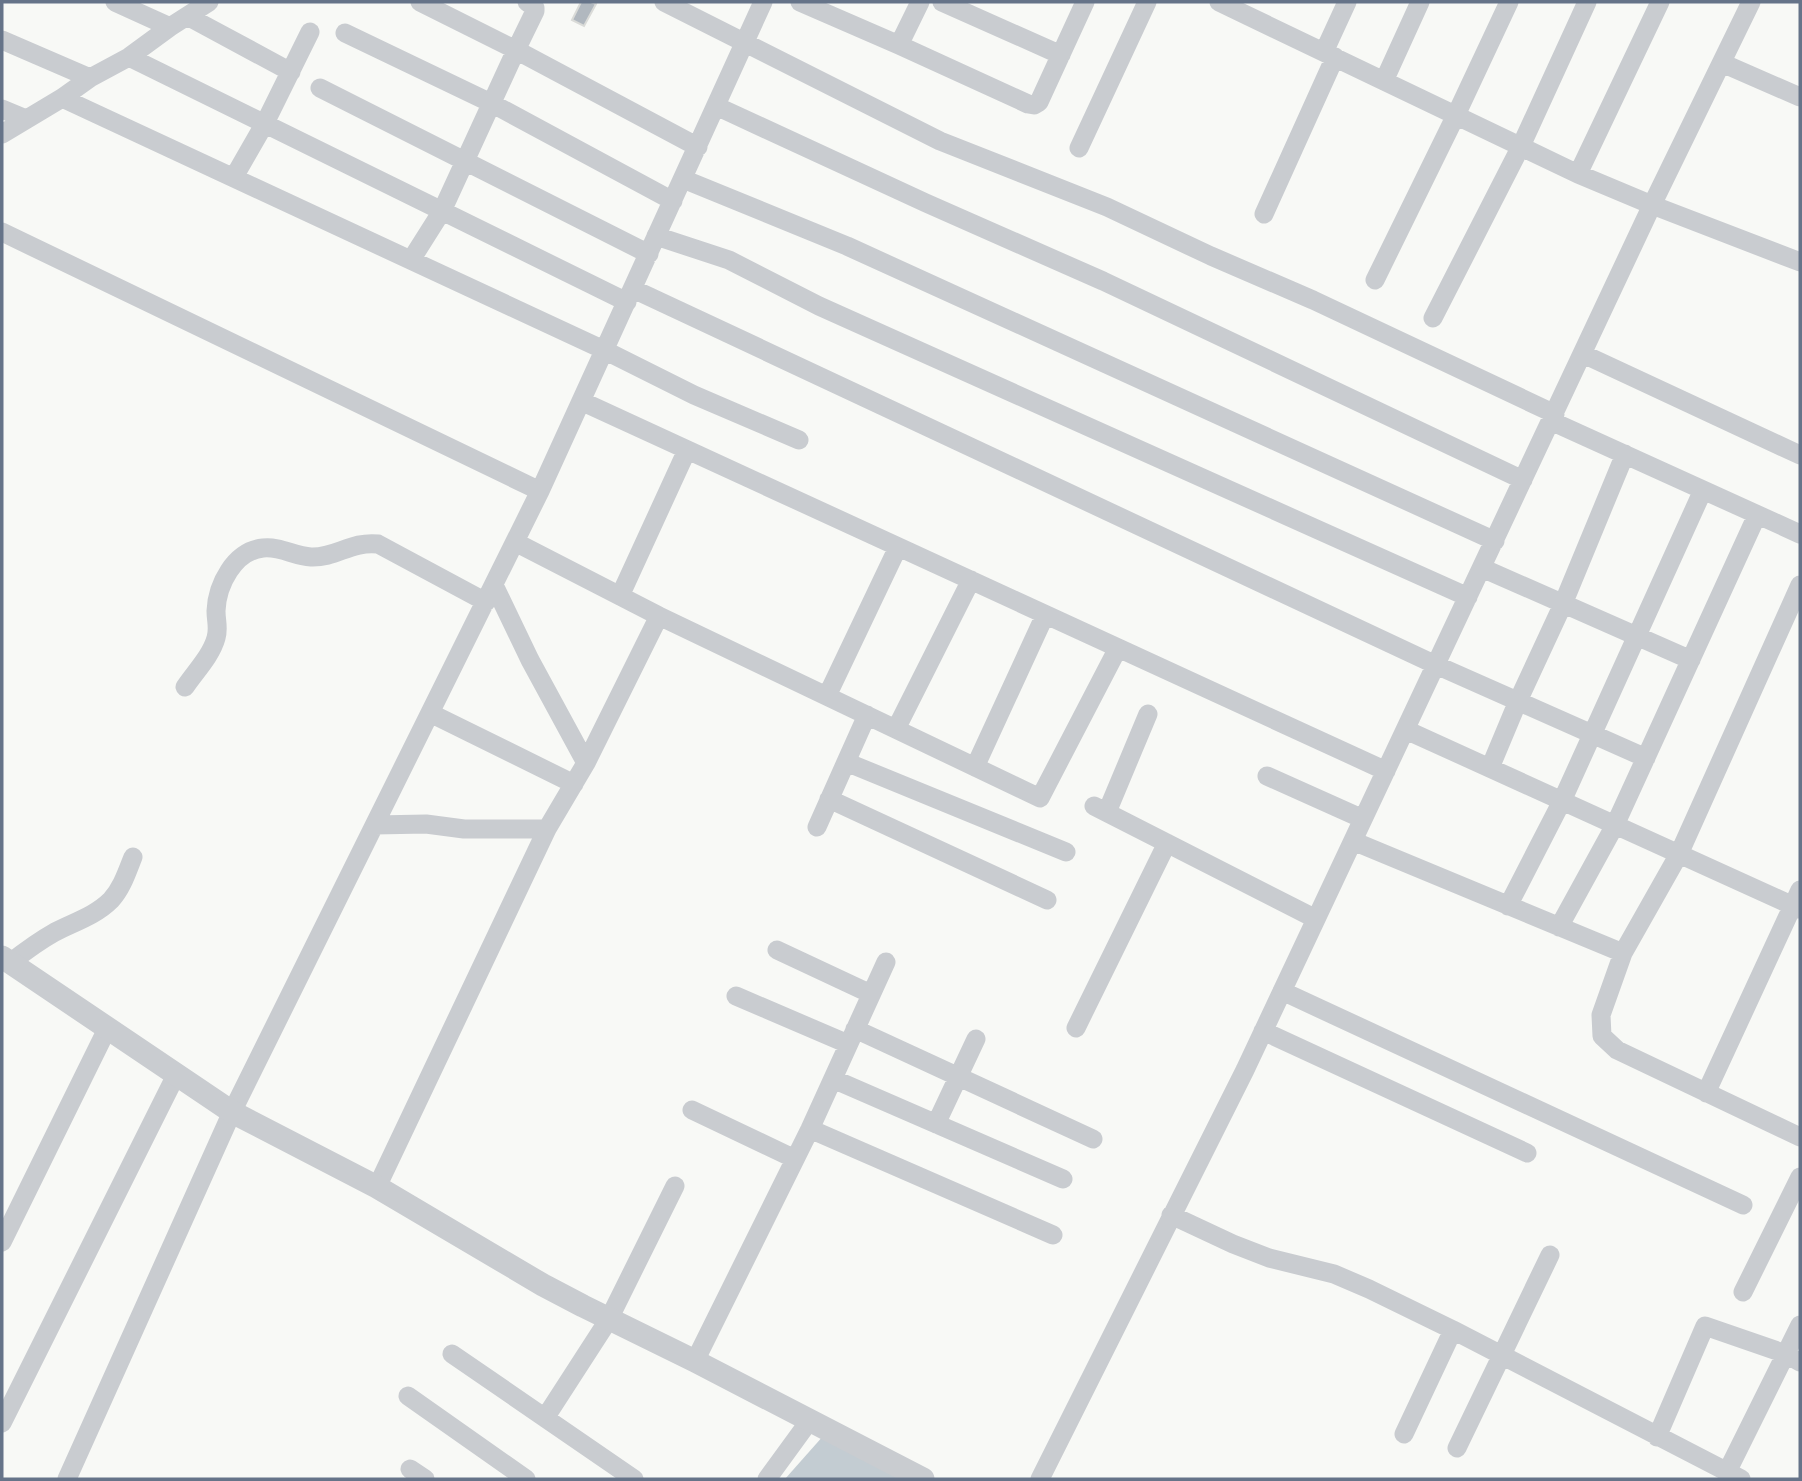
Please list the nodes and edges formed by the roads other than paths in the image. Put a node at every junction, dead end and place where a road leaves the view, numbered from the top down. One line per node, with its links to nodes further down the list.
1 (115, 2): 20 (street)
2 (209, 2): 19 (street)
3 (420, 2): 26 (street)
4 (527, 2): 26 (street)
5 (664, 2): 24 (street)
6 (763, 2): 24 (street)
7 (800, 2): 25 (street)
8 (920, 2): 25 (street)
9 (942, 2): 27 (street)
10 (1085, 2): 27 (street)
11 (1147, 2): 46 (street)
12 (1220, 2): 28 (street)
13 (1348, 2): 28 (street)
14 (1420, 2): 33 (street)
15 (1509, 2): 40 (street)
16 (1587, 2): 44 (street)
17 (1660, 2): 48 (street)
18 (1751, 2): 30 (street)
19 (187, 16): 20 (street); 31 (street)
20 (170, 27): 29 (street)
21 (310, 33): 31 (street)
22 (345, 33): 37 (street)
23 (2, 40): 32 (street)
24 (744, 41): 38 (street); 65 (street)
25 (899, 45): 27 (street)
26 (516, 50): 37 (street); 45 (street)
27 (1061, 55)
28 (1329, 55): 33 (street); 54 (street)
29 (129, 57): 32 (street); 42 (street)
30 (1722, 63): 36 (street); 52 (street)
31 (291, 72): 42 (street)
32 (90, 78): 35 (street)
33 (1384, 81): 40 (street)
34 (320, 88): 47 (street)
35 (62, 97): 41 (street); 49 (street)
36 (1800, 97)
37 (491, 103): 47 (street); 51 (street)
38 (716, 106): 45 (street); 70 (street)
39 (2, 108): 41 (street)
40 (1457, 116): 44 (street); 59 (street)
41 (26, 119): 43 (street)
42 (265, 123): 49 (street); 53 (street)
43 (2, 134)
44 (1521, 146): 48 (street); 61 (street)
45 (698, 147): 50 (street)
46 (1079, 148)
47 (466, 161): 53 (street); 56 (street)
48 (1578, 174): 52 (street)
49 (234, 177): 57 (street)
50 (683, 179): 51 (street); 75 (street)
51 (673, 201): 56 (street)
52 (1652, 205): 58 (street); 63 (street)
53 (442, 211): 57 (street); 60 (street)
54 (1264, 214)
55 (2, 232): 72 (street)
56 (652, 245): 60 (street); 83 (street)
57 (411, 260): 62 (street)
58 (1800, 262)
59 (1375, 280)
60 (630, 295): 62 (street); 90 (street)
61 (1433, 318)
62 (604, 350): 64 (street); 66 (street)
63 (1583, 354): 65 (street); 68 (street)
64 (581, 401): 67 (street); 72 (street)
65 (1553, 417): 69 (street); 70 (street)
66 (799, 440)
67 (687, 450): 77 (street); 82 (street)
68 (1799, 450)
69 (1625, 454): 71 (street); 84 (street)
70 (1523, 480): 75 (street)
71 (1703, 490): 73 (street); 87 (street)
72 (540, 491): 76 (street)
73 (1757, 514): 74 (street); 89 (street)
74 (1800, 534)
75 (1495, 541): 78 (street)
76 (515, 542): 81 (street); 82 (street)
77 (898, 547): 79 (street); 92 (street)
78 (1482, 568): 83 (street); 84 (street)
79 (971, 580): 85 (street); 97 (street)
80 (1800, 585): 118 (street)
81 (490, 594): 91 (street); 94 (street); 102 (street)
82 (620, 596): 86 (street)
83 (1468, 597): 90 (street)
84 (1563, 604): 87 (street); 93 (street)
85 (1045, 615): 88 (street); 103 (street)
86 (659, 616): 92 (street); 102 (street)
87 (1636, 637): 89 (street); 99 (street)
88 (1118, 648): 103 (street); 105 (street)
89 (1691, 660): 100 (street)
90 (1436, 665): 93 (street); 98 (street)
91 (185, 687)
92 (827, 696): 96 (street)
93 (1518, 701): 99 (street); 104 (street)
94 (430, 713): 107 (street); 111 (street)
95 (1148, 714): 116 (street)
96 (867, 715): 97 (street); 101 (street)
97 (896, 729): 103 (street)
98 (1406, 730): 104 (street); 105 (street)
99 (1592, 734): 100 (street); 109 (street)
100 (1646, 758): 112 (street)
101 (846, 762): 108 (street); 117 (street)
102 (586, 763): 107 (street)
103 (975, 767)
104 (1490, 768): 109 (street)
105 (1386, 771): 110 (street)
106 (1267, 776): 110 (street)
107 (574, 784): 114 (street)
108 (829, 799): 113 (street); 120 (street)
109 (1562, 801): 112 (street); 122 (street)
110 (1363, 819): 115 (street)
111 (375, 825): 114 (street); 142 (street)
112 (1615, 825): 118 (street); 124 (street)
113 (817, 827)
114 (547, 829): 152 (street)
115 (1353, 841): 122 (street); 123 (street)
116 (1167, 842): 123 (street); 133 (street)
117 (1066, 852)
118 (1679, 854): 121 (street); 126 (street)
119 (133, 857): 127 (street)
120 (1047, 900)
121 (1798, 902): 140 (street)
122 (1508, 906): 124 (street)
123 (1316, 919): 129 (street)
124 (1559, 927): 126 (street)
125 (777, 950): 130 (street)
126 (1623, 953): 140 (street)
127 (6, 960): 132 (street)
128 (886, 962): 130 (street)
129 (1282, 991): 134 (street); 153 (street)
130 (871, 994): 135 (street)
131 (736, 996): 135 (street)
132 (108, 1027): 137 (street); 156 (street)
133 (1076, 1028)
134 (1263, 1031): 147 (street); 154 (street)
135 (852, 1037): 138 (street); 139 (street)
136 (975, 1039): 138 (street)
137 (176, 1075): 142 (street); 169 (street)
138 (959, 1077): 143 (street); 146 (street)
139 (833, 1079): 143 (street); 144 (street)
140 (1706, 1093): 145 (street)
141 (692, 1110): 148 (street)
142 (232, 1112): 152 (street); 174 (street)
143 (936, 1124): 150 (street)
144 (810, 1129): 148 (street); 155 (street)
145 (1800, 1137)
146 (1093, 1139)
147 (1527, 1153)
148 (795, 1159): 165 (street)
149 (1800, 1177): 158 (street)
150 (1063, 1179)
151 (675, 1186): 159 (street)
152 (377, 1187): 159 (street)
153 (1743, 1205)
154 (1171, 1215): 161 (street); 179 (street)
155 (1054, 1236)
156 (2, 1242)
157 (1550, 1255): 163 (street)
158 (1743, 1292)
159 (609, 1319): 165 (street); 167 (street)
160 (1800, 1325): 164 (street)
161 (1453, 1330): 163 (street); 170 (street)
162 (452, 1354): 167 (street)
163 (1502, 1356): 171 (street); 172 (street)
164 (1793, 1358): 171 (street); 173 (street)
165 (695, 1361): 168 (street)
166 (408, 1396): 175 (street)
167 (545, 1418): 176 (street)
168 (810, 1420): 177 (street); 178 (street)
169 (2, 1423)
170 (1404, 1434)
171 (1657, 1437): 173 (street)
172 (1457, 1448)
173 (1734, 1476)
174 (67, 1479)
175 (526, 1479)
176 (634, 1479)
177 (767, 1479)
178 (923, 1479)
179 (1040, 1479)

